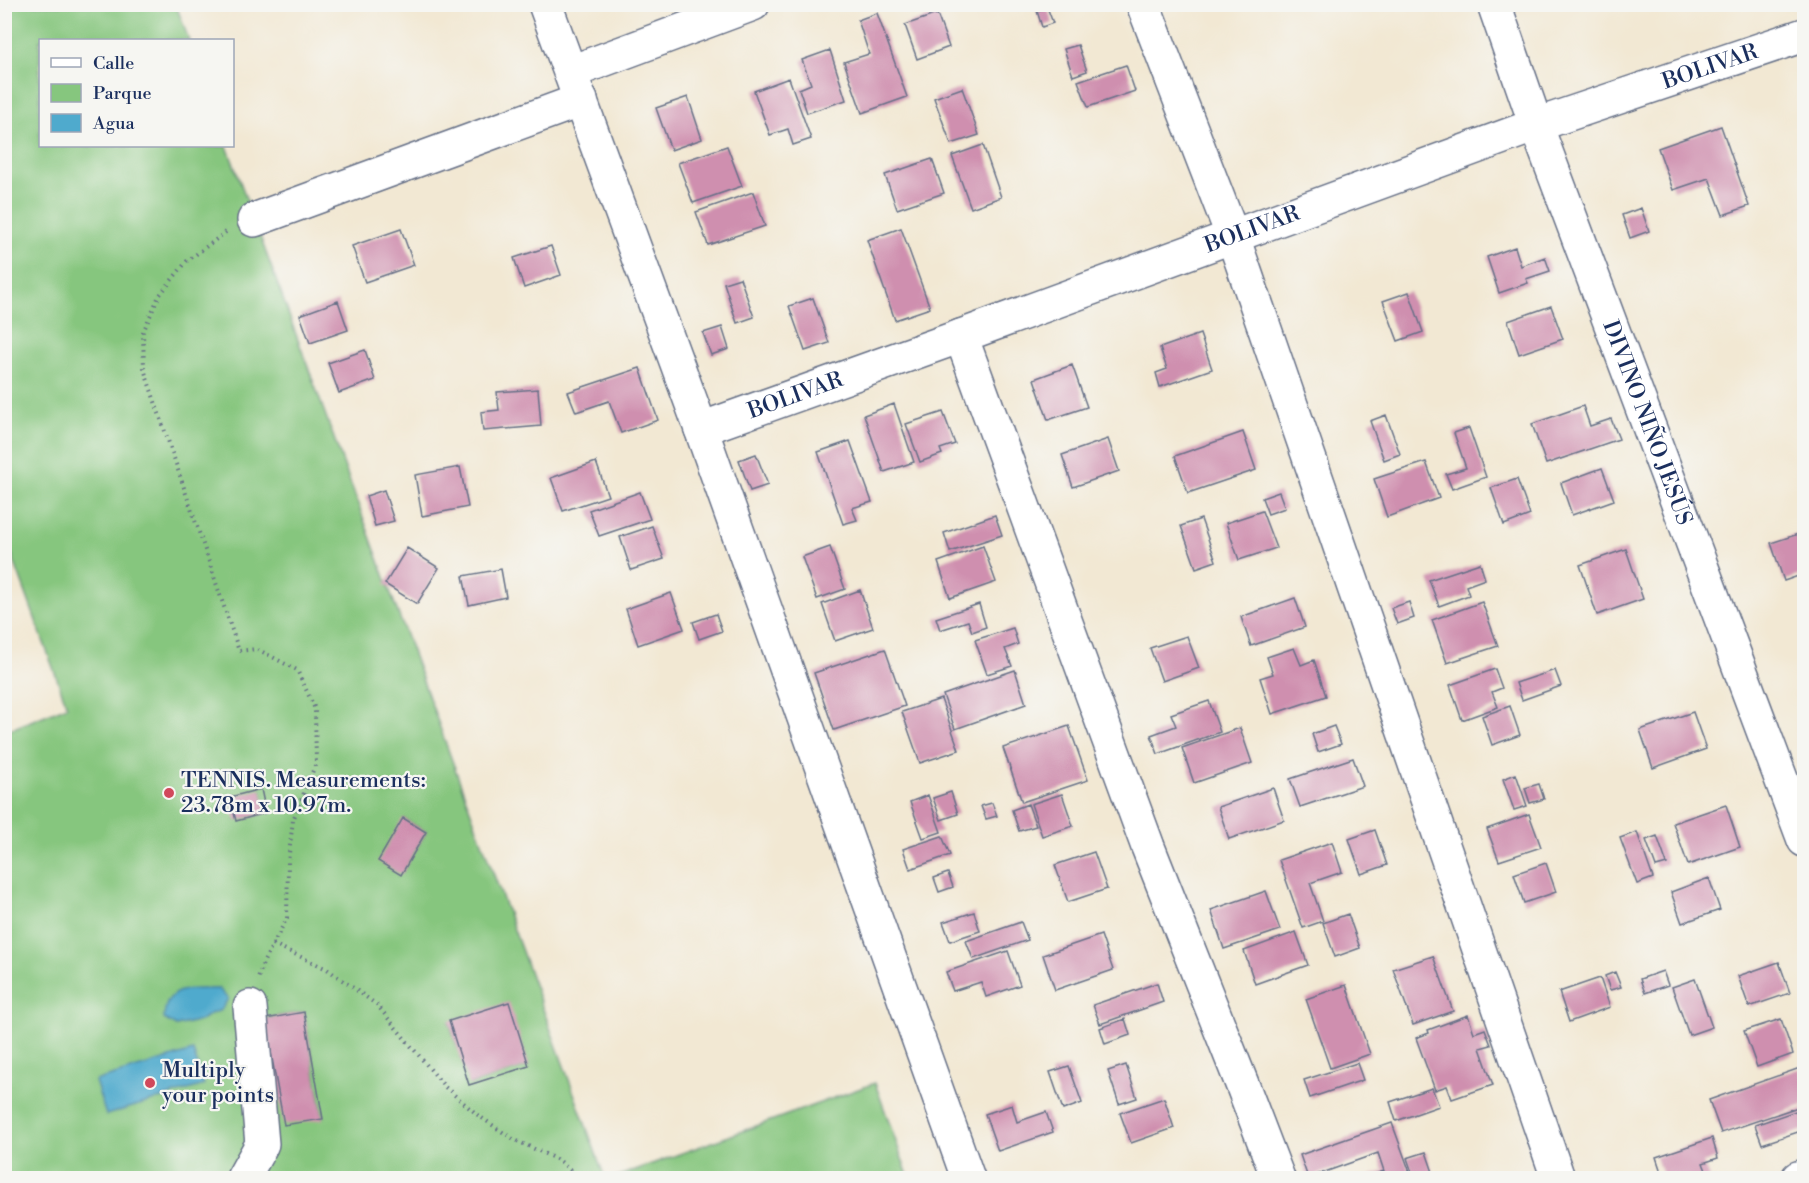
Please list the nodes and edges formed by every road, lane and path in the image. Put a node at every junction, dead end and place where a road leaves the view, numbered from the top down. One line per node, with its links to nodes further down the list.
1 (545, 4): 6 (street)
2 (753, 4): 6 (street)
3 (1143, 4): 9 (street)
4 (1494, 4): 7 (street, DIVINO NIÑO JESÚS)
5 (1804, 35): 7 (street, BOLIVAR)
6 (576, 86): 8 (street); 11 (street)
7 (1536, 125): 9 (street, BOLIVAR); 12 (street, DIVINO NIÑO JESÚS)
8 (254, 220): 13 (path)
9 (1233, 237): 10 (street, BOLIVAR); 20 (street)
10 (961, 336): 11 (street, BOLIVAR); 19 (street)
11 (701, 429): 18 (street)
12 (1804, 840)
13 (273, 944): 14 (path); 17 (path)
14 (250, 1007): 16 (street)
15 (1804, 1176): 21 (street)
16 (243, 1179)
17 (579, 1179)
18 (968, 1179)
19 (1278, 1179)
20 (1558, 1179)
21 (1798, 1179)

